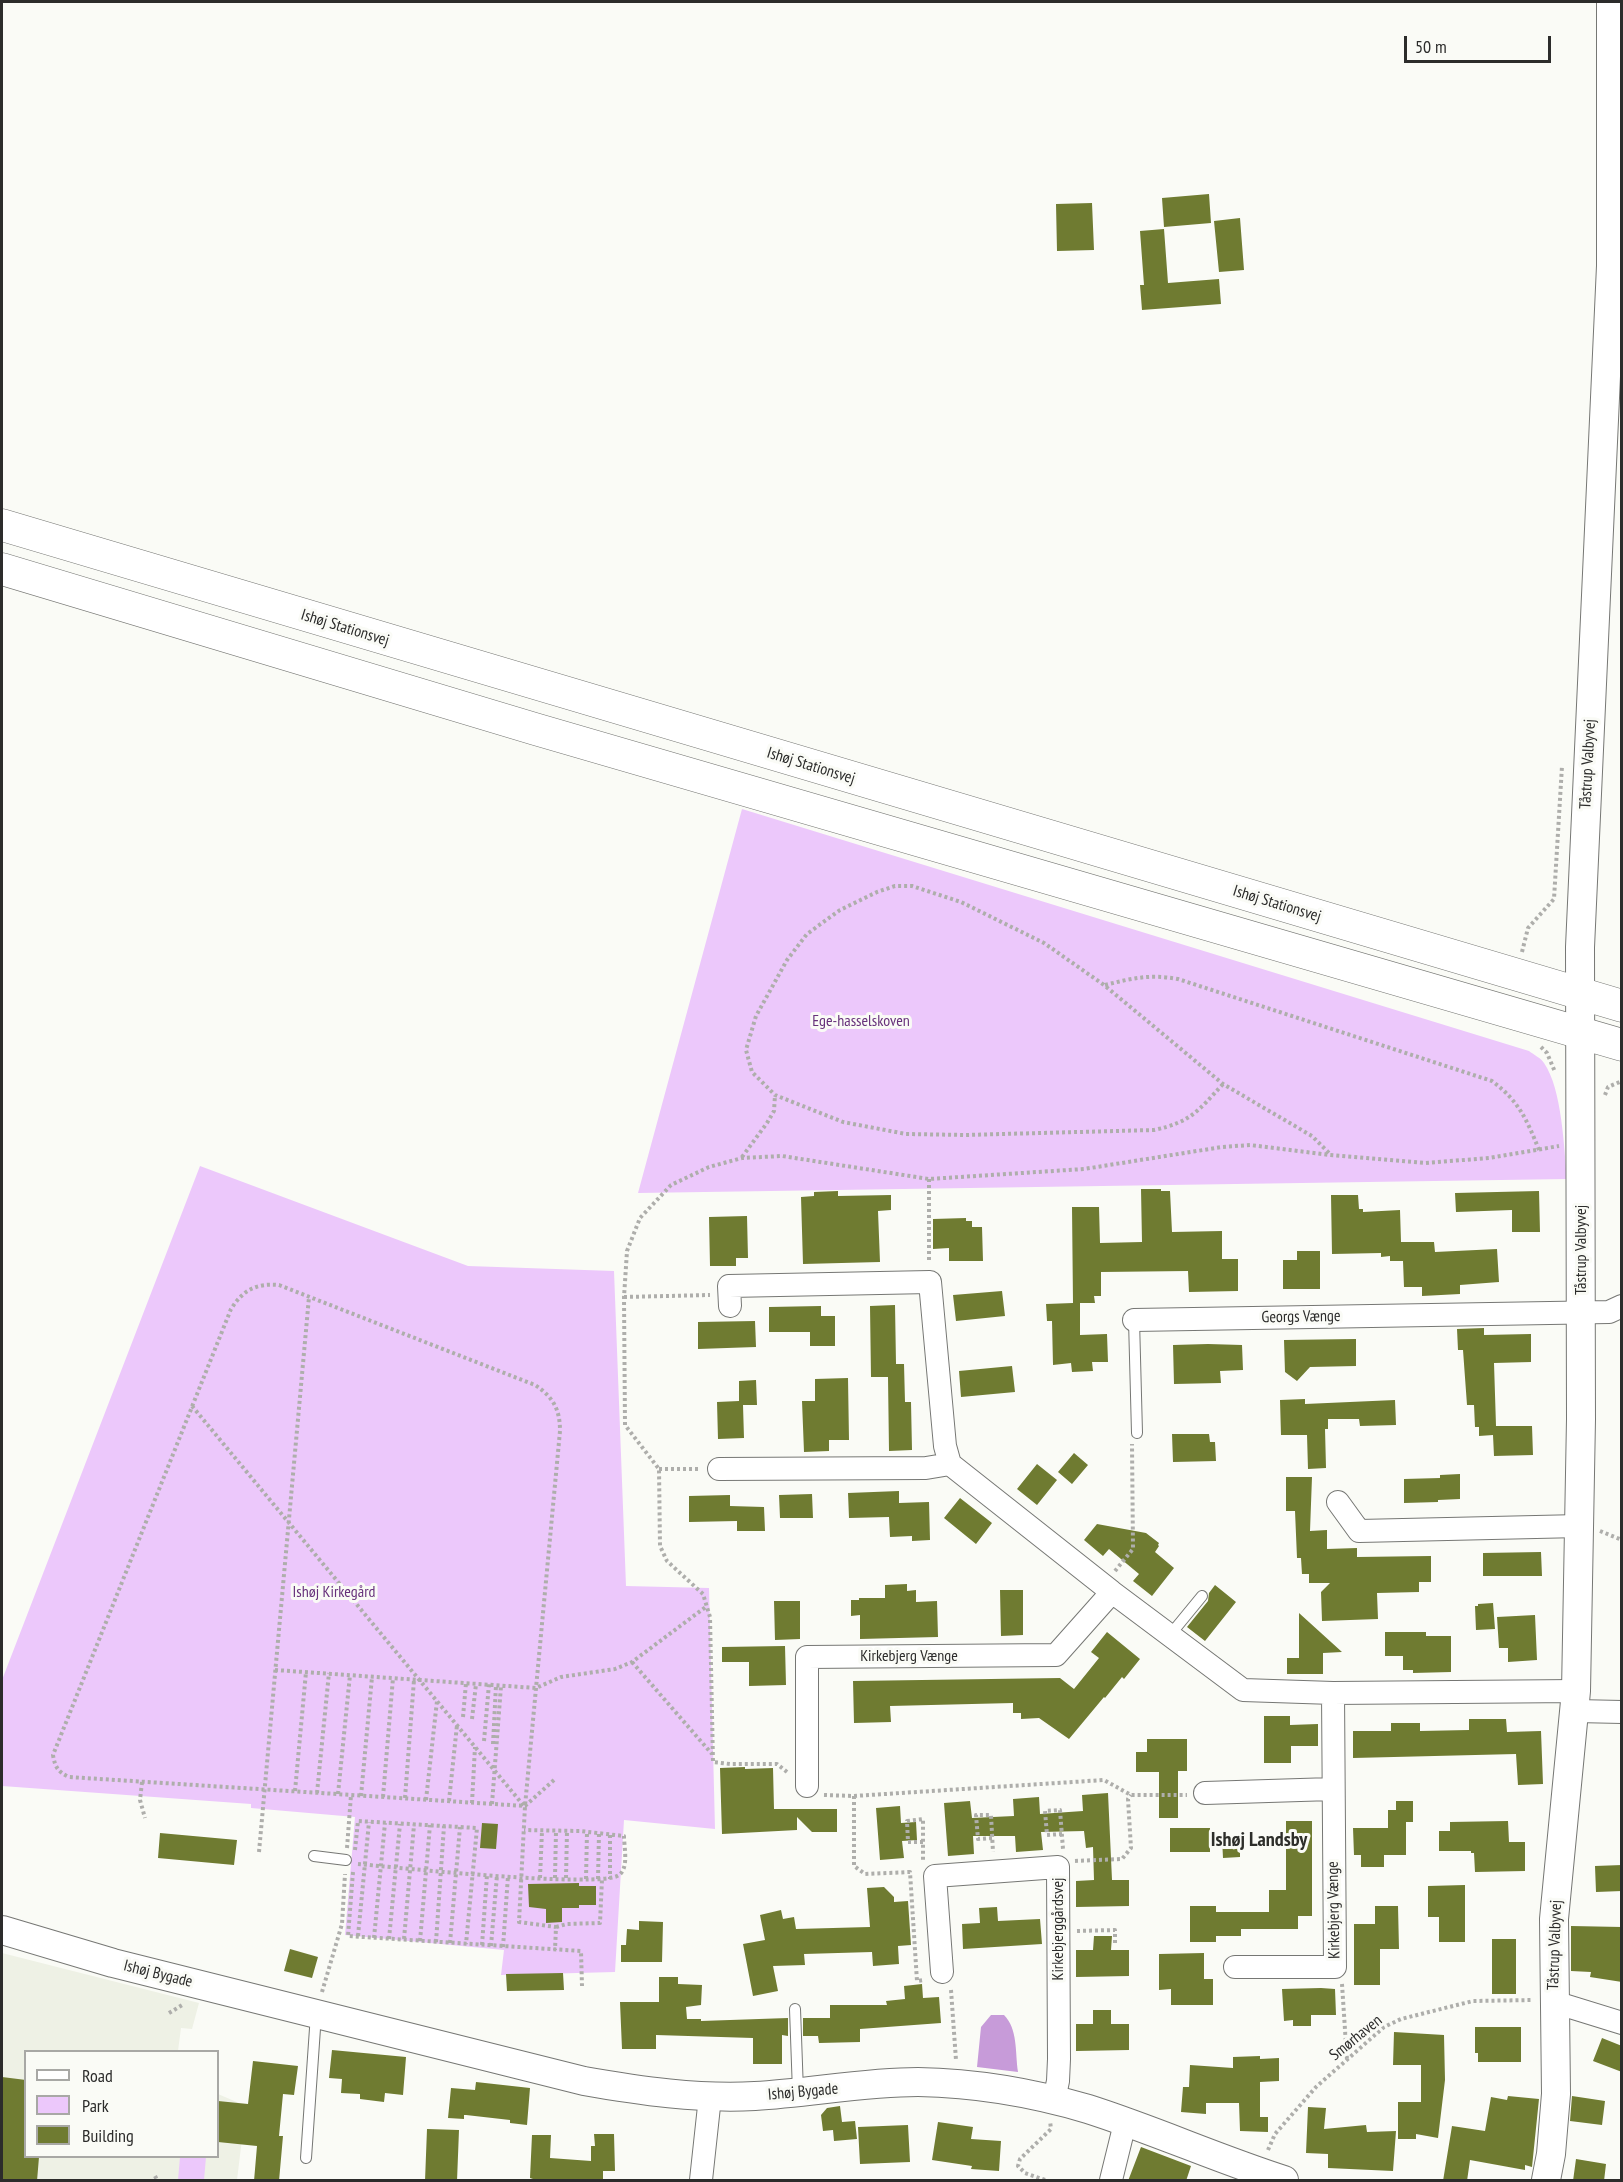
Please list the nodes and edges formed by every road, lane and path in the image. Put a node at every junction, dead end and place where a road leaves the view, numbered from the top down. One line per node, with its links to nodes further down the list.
1 (1611, 2): 2 (street, Tåstrup Valbyvej)
2 (1616, 266): 8 (street, Tåstrup Valbyvej)
3 (2, 525): 6 (main road, Ishøj Stationsvej)
4 (2, 569): 10 (main road)
5 (1563, 756): 6 (path)
6 (1523, 977): 8 (main road, Ishøj Stationsvej)
7 (1104, 985): 14 (path); 15 (path); 17 (path)
8 (1580, 993): 9 (main road, Ishøj Stationsvej); 11 (street, Tåstrup Valbyvej)
9 (1622, 1006)
10 (1525, 1017): 11 (main road); 13 (path)
11 (1581, 1033): 12 (main road); 26 (street, Tåstrup Valbyvej)
12 (1622, 1045)
13 (1558, 1081)
14 (1224, 1084): 15 (path); 18 (path)
15 (775, 1095): 19 (path)
16 (1567, 1145): 17 (path)
17 (1539, 1150): 18 (path)
18 (1330, 1155): 20 (path)
19 (742, 1158): 20 (path); 24 (path)
20 (929, 1179): 21 (path)
21 (930, 1282): 23 (street); 30 (street)
22 (309, 1296): 28 (path); 34 (path); 53 (path)
23 (729, 1296): 24 (path)
24 (624, 1297): 31 (path)
25 (1622, 1306): 26 (street, Georgs Vænge)
26 (1581, 1312): 27 (street, Georgs Vænge); 35 (street, Tåstrup Valbyvej)
27 (1134, 1320): 29 (lane, Georgs Vænge)
28 (192, 1406): 34 (path); 67 (path)
29 (1137, 1433): 36 (path)
30 (950, 1464): 32 (street); 36 (street)
31 (658, 1469): 32 (path); 38 (path)
32 (719, 1469)
33 (1338, 1502): 35 (street)
34 (288, 1521): 41 (path); 48 (path)
35 (1580, 1526): 56 (street, Tåstrup Valbyvej)
36 (1107, 1588): 39 (street); 68 (street, Kirkebjerg Vænge)
37 (1202, 1596): 39 (lane)
38 (706, 1606): 40 (path); 64 (path)
39 (1170, 1635): 54 (street)
40 (632, 1662): 53 (path); 64 (path)
41 (275, 1670): 42 (path); 69 (path)
42 (306, 1672): 43 (path); 71 (path)
43 (329, 1673): 44 (path); 72 (path)
44 (350, 1675): 45 (path); 74 (path)
45 (372, 1677): 46 (path); 77 (path)
46 (393, 1678): 47 (path); 79 (path)
47 (414, 1679): 48 (path); 80 (path)
48 (420, 1680): 49 (path); 55 (path)
49 (466, 1683): 50 (path); 58 (path)
50 (476, 1684): 51 (path); 59 (path)
51 (489, 1684): 52 (path); 61 (path)
52 (499, 1685): 53 (path); 62 (path); 65 (path)
53 (536, 1688): 85 (path)
54 (1333, 1693): 56 (street); 70 (street, Kirkebjerg Vænge)
55 (437, 1701): 60 (path); 81 (path)
56 (1576, 1701): 57 (street); 148 (street, Tåstrup Valbyvej)
57 (1622, 1712)
58 (463, 1717)
59 (472, 1719)
60 (457, 1724): 63 (path); 82 (path)
61 (484, 1741)
62 (493, 1744)
63 (475, 1747): 65 (path); 83 (path)
64 (712, 1755): 68 (path)
65 (495, 1771): 84 (path); 85 (path)
66 (554, 1780): 85 (path)
67 (142, 1782): 69 (path); 86 (path)
68 (807, 1786): 78 (path)
69 (265, 1790): 71 (path); 104 (path)
70 (1332, 1790): 73 (street); 145 (street, Kirkebjerg Vænge)
71 (295, 1791): 72 (path)
72 (317, 1793): 74 (path)
73 (1205, 1793): 76 (path)
74 (338, 1794): 75 (path)
75 (351, 1795): 77 (path); 106 (path)
76 (1131, 1795): 78 (path); 108 (path)
77 (362, 1796): 79 (path)
78 (854, 1796): 146 (path)
79 (383, 1797): 80 (path)
80 (405, 1798): 81 (path)
81 (426, 1800): 82 (path)
82 (448, 1801): 83 (path)
83 (472, 1803): 84 (path)
84 (492, 1804): 85 (path)
85 (525, 1806): 94 (path)
86 (145, 1818)
87 (369, 1822): 88 (path); 106 (path); 107 (path)
88 (385, 1823): 89 (path); 109 (path)
89 (400, 1824): 90 (path); 110 (path)
90 (414, 1824): 91 (path); 111 (path)
91 (430, 1826): 92 (path); 112 (path)
92 (444, 1826): 93 (path); 114 (path)
93 (460, 1827): 115 (path); 116 (path)
94 (524, 1830): 95 (path); 121 (path)
95 (542, 1831): 96 (path); 122 (path)
96 (556, 1831): 97 (path); 123 (path)
97 (567, 1831): 98 (path); 124 (path)
98 (587, 1832): 99 (path); 125 (path)
99 (599, 1833): 101 (path); 126 (path)
100 (1062, 1834): 100 (path); 108 (path)
101 (610, 1835): 127 (path); 127 (path)
102 (993, 1838): 102 (path); 113 (path)
103 (923, 1842): 103 (path); 120 (path)
104 (259, 1852)
105 (314, 1856): 106 (lane)
106 (352, 1859): 107 (path); 131 (path); 150 (path)
107 (365, 1864): 109 (path); 131 (path)
108 (1062, 1864): 113 (street, Kirkebjerggårdsvej); 130 (street, Kirkebjerggårdsvej)
109 (381, 1866): 110 (path); 132 (path)
110 (396, 1867): 111 (path); 133 (path)
111 (410, 1868): 112 (path); 134 (path)
112 (426, 1870): 114 (path); 135 (path)
113 (994, 1870): 120 (street, Kirkebjerggårdsvej)
114 (441, 1871): 115 (path); 136 (path)
115 (457, 1872): 116 (path); 137 (path)
116 (474, 1874): 117 (path); 138 (path)
117 (487, 1875): 118 (path); 139 (path)
118 (497, 1875): 119 (path); 141 (path)
119 (508, 1876): 121 (path); 142 (path)
120 (935, 1876): 146 (street)
121 (522, 1878): 122 (path); 128 (path)
122 (540, 1878): 123 (path)
123 (555, 1878): 124 (path)
124 (566, 1878): 125 (path)
125 (586, 1879): 126 (path)
126 (600, 1879): 127 (path); 128 (path)
127 (610, 1879)
128 (556, 1927): 143 (path)
129 (2, 1930): 150 (street, Ishøj Bygade)
130 (1058, 1932): 140 (path); 156 (street, Kirkebjerggårdsvej)
131 (357, 1936): 132 (path)
132 (374, 1938): 133 (path)
133 (389, 1938): 134 (path)
134 (404, 1940): 135 (path)
135 (420, 1941): 136 (path)
136 (436, 1942): 137 (path)
137 (450, 1943): 138 (path)
138 (466, 1944): 139 (path)
139 (482, 1945): 141 (path)
140 (1115, 1945)
141 (491, 1946): 142 (path)
142 (503, 1947): 143 (path)
143 (555, 1950): 147 (path)
144 (1235, 1967): 145 (street, Kirkebjerg Vænge)
145 (1335, 1967): 152 (path)
146 (942, 1977): 153 (path)
147 (582, 1986)
148 (1554, 2002): 151 (street); 152 (path, Smørhaven); 163 (street, Tåstrup Valbyvej)
149 (795, 2009): 154 (lane)
150 (316, 2014): 155 (street, Ishøj Bygade); 158 (lane)
151 (1622, 2023)
152 (1347, 2060): 159 (path, Smørhaven)
153 (957, 2085): 154 (street, Ishøj Bygade); 156 (street, Ishøj Bygade)
154 (798, 2092): 155 (street, Ishøj Bygade)
155 (710, 2097): 160 (street)
156 (1054, 2100): 157 (street, Ishøj Bygade); 161 (path)
157 (1125, 2123): 159 (street, Ishøj Bygade); 162 (street)
158 (306, 2158)
159 (1272, 2176)
160 (701, 2181)
161 (1044, 2181)
162 (1111, 2181)
163 (1546, 2181)

